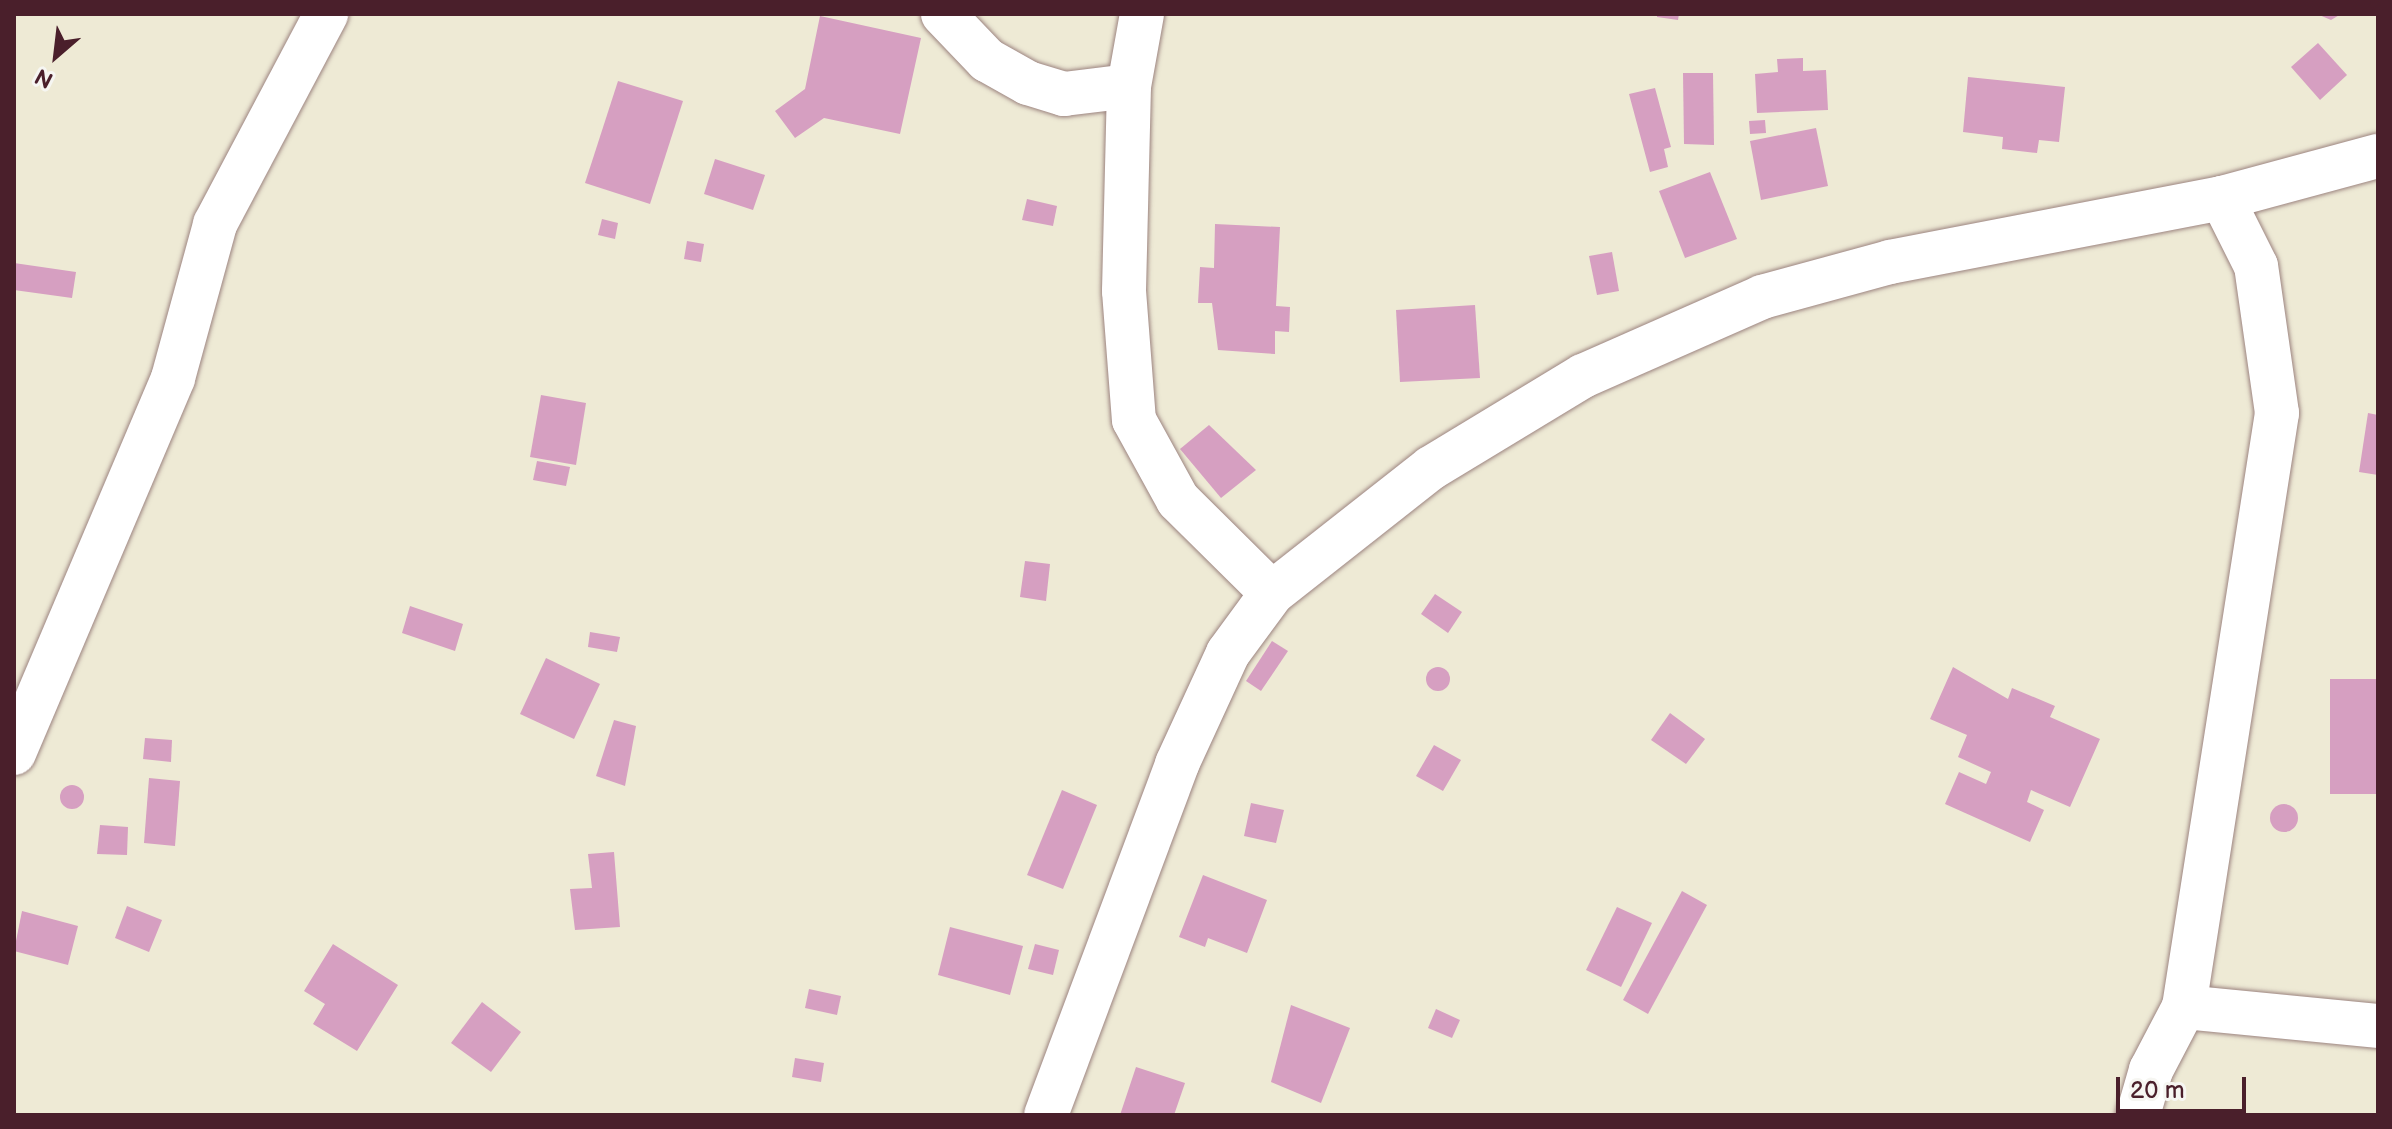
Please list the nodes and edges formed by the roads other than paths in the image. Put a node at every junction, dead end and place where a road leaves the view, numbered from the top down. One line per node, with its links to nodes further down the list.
1 (326, 14): 8 (street)
2 (943, 14): 4 (street)
3 (1142, 14): 4 (street)
4 (1129, 86): 7 (street)
5 (2378, 156): 6 (street)
6 (2222, 198): 7 (street); 9 (street)
7 (1272, 593): 11 (street)
8 (14, 753)
9 (2184, 1007): 10 (street); 12 (street)
10 (2378, 1026)
11 (1046, 1115)
12 (2138, 1115)

